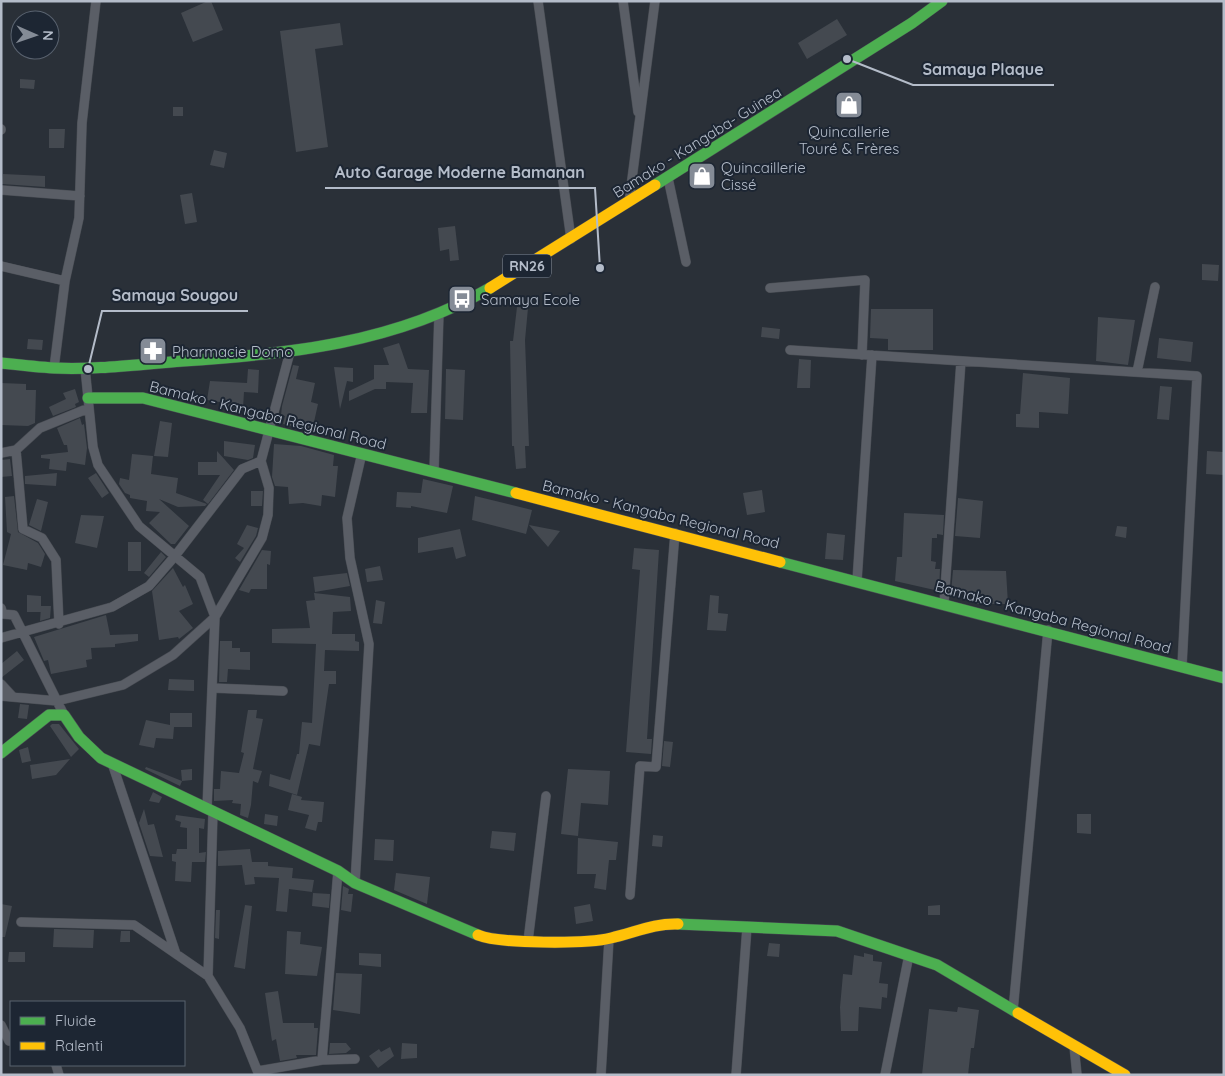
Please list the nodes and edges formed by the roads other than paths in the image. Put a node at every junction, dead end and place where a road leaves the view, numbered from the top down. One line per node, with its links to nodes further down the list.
1 (96, 1): 9 (street)
2 (538, 1): 11 (street)
3 (623, 1): 6 (street)
4 (655, 1): 6 (street)
5 (942, 1): 7 (street, Bamako - Kangaba- Guinea / RN26)
6 (640, 124): 10 (street)
7 (668, 178): 10 (street, Bamako - Kangaba- Guinea / RN26); 12 (street)
8 (1, 190): 9 (street)
9 (80, 196): 14 (street)
10 (629, 203): 11 (street, Bamako - Kangaba- Guinea / RN26)
11 (571, 239): 17 (street, Bamako - Kangaba- Guinea / RN26)
12 (686, 262)
13 (1, 266): 14 (street)
14 (66, 281): 24 (street)
15 (1154, 287): 26 (street)
16 (770, 288): 20 (street)
17 (439, 313): 19 (street, Bamako - Kangaba- Guinea / RN26); 33 (street)
18 (790, 350): 20 (street)
19 (290, 352): 25 (street, Bamako - Kangaba- Guinea / RN26); 28 (street)
20 (862, 355): 21 (street)
21 (872, 355): 22 (street); 36 (street)
22 (961, 361): 26 (street); 37 (street)
23 (1, 363): 24 (street, RN26)
24 (54, 368): 25 (street, Bamako - Kangaba- Guinea / RN26)
25 (85, 368): 27 (street)
26 (1137, 372): 44 (street)
27 (89, 403): 28 (street, Bamako - Kangaba Regional Road); 29 (street); 35 (street)
28 (270, 429): 31 (street, Bamako - Kangaba Regional Road); 32 (street)
29 (16, 450): 30 (street); 40 (street)
30 (1, 453)
31 (362, 453): 33 (street, Bamako - Kangaba Regional Road); 58 (street)
32 (261, 461): 35 (street); 39 (street)
33 (434, 472): 34 (street, Bamako - Kangaba Regional Road)
34 (675, 533): 36 (street, Bamako - Kangaba Regional Road); 59 (street)
35 (175, 556): 39 (street); 40 (street)
36 (857, 581): 37 (street, Bamako - Kangaba Regional Road)
37 (944, 603): 41 (street, Bamako - Kangaba Regional Road)
38 (1, 608): 42 (street)
39 (215, 617): 47 (street); 51 (street)
40 (59, 624): 42 (street)
41 (1048, 630): 44 (street, Bamako - Kangaba Regional Road); 67 (street)
42 (24, 632): 43 (street); 51 (street)
43 (1, 638)
44 (1182, 666): 45 (street, Bamako - Kangaba Regional Road)
45 (1224, 678)
46 (1, 684): 50 (street)
47 (212, 688): 48 (street); 56 (street)
48 (283, 692)
49 (1, 696): 50 (street)
50 (13, 697): 51 (street)
51 (57, 701): 52 (street)
52 (64, 715): 53 (street); 54 (street)
53 (1, 753)
54 (112, 763): 56 (street); 64 (street)
55 (546, 796): 63 (street)
56 (210, 810): 57 (street); 66 (street)
57 (338, 871): 58 (street); 72 (street)
58 (355, 883): 63 (street)
59 (630, 895)
60 (21, 922): 64 (street)
61 (747, 927): 62 (street); 65 (street); 75 (street)
62 (609, 938): 63 (street); 74 (street)
63 (528, 942)
64 (176, 954): 66 (street)
65 (909, 955): 67 (street); 76 (street)
66 (208, 976): 73 (street)
67 (1013, 1011): 70 (street)
68 (1, 1025): 69 (street)
69 (7, 1042)
70 (1074, 1046): 77 (street); 78 (street)
71 (355, 1059): 72 (street)
72 (322, 1060): 73 (street)
73 (258, 1073)
74 (602, 1075)
75 (736, 1075)
76 (885, 1075)
77 (1077, 1075)
78 (1125, 1075)

